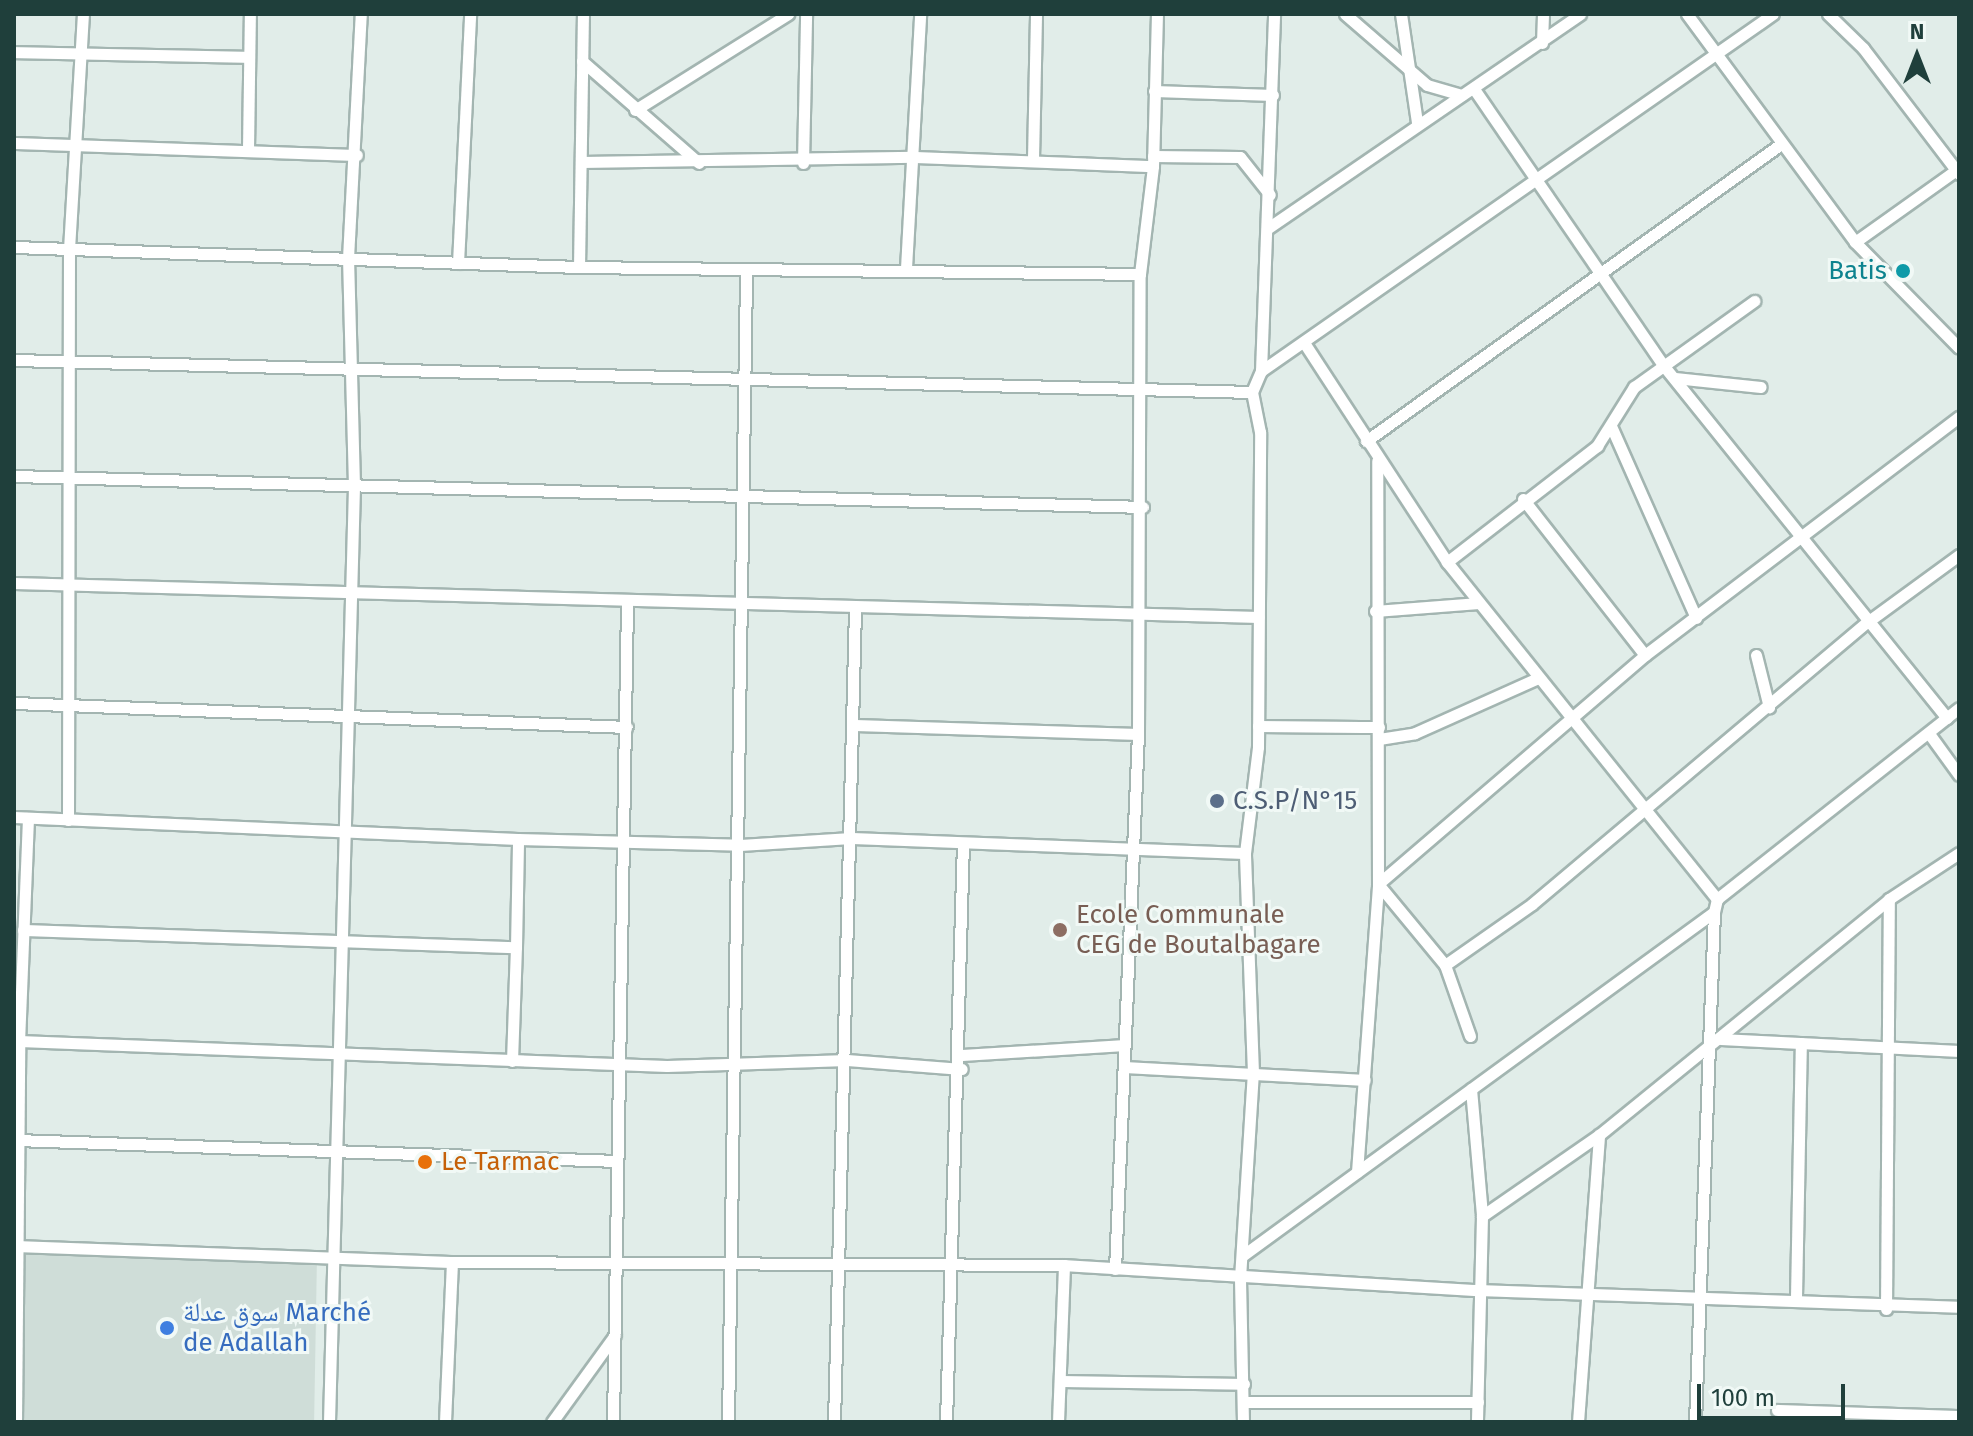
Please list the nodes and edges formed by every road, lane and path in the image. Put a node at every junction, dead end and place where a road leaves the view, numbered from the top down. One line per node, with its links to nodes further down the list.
1 (83, 14): 22 (street)
2 (250, 14): 23 (street)
3 (361, 14): 36 (street)
4 (470, 14): 52 (street)
5 (583, 14): 24 (street)
6 (788, 14): 30 (street)
7 (806, 14): 42 (street)
8 (920, 14): 37 (street)
9 (1036, 14): 38 (street)
10 (1157, 14): 27 (street)
11 (1274, 14): 28 (street)
12 (1345, 14): 25 (street)
13 (1401, 14): 25 (street)
14 (1543, 14): 19 (street)
15 (1580, 14): 19 (street)
16 (1687, 14): 20 (street)
17 (1773, 14): 20 (street)
18 (1828, 14): 43 (street)
19 (1542, 43): 26 (street)
20 (1714, 49): 34 (street); 44 (street)
21 (14, 52): 22 (street)
22 (82, 53): 23 (street); 33 (street)
23 (249, 57): 35 (street)
24 (582, 61): 30 (street); 40 (street)
25 (1413, 71): 29 (street); 31 (street)
26 (1474, 89): 29 (street); 44 (street)
27 (1154, 91): 28 (street); 39 (street)
28 (1273, 95): 45 (street)
29 (1462, 95): 31 (street)
30 (635, 110): 41 (street)
31 (1417, 123): 46 (street)
32 (14, 143): 33 (street)
33 (81, 144): 35 (street); 50 (street)
34 (1781, 144): 48 (street); 57 (street)
35 (248, 150): 36 (street)
36 (357, 155): 51 (street)
37 (915, 157): 38 (street); 42 (street); 54 (street)
38 (1033, 159): 39 (street)
39 (1153, 161): 45 (street); 56 (street)
40 (581, 162): 41 (street); 53 (street)
41 (699, 163): 42 (street)
42 (803, 163)
43 (1958, 171): 48 (street)
44 (1537, 183): 57 (street); 59 (street)
45 (1269, 195): 46 (street); 47 (street)
46 (1282, 215): 47 (street)
47 (1268, 228): 65 (street)
48 (1855, 242): 60 (street)
49 (14, 247): 50 (street)
50 (69, 249): 51 (street); 62 (street)
51 (348, 258): 52 (street); 64 (street)
52 (458, 263): 53 (street)
53 (579, 267): 55 (street)
54 (906, 268): 55 (street); 56 (street)
55 (746, 270): 67 (street)
56 (1140, 274): 69 (street)
57 (1602, 275): 63 (street); 73 (street)
58 (1754, 301): 63 (street)
59 (1305, 344): 65 (street); 73 (street)
60 (1959, 348)
61 (14, 360): 62 (street)
62 (68, 362): 64 (street); 76 (street)
63 (1663, 365): 66 (street); 72 (street)
64 (347, 367): 67 (street); 77 (street)
65 (1261, 371): 70 (street)
66 (1675, 378): 68 (street); 81 (street)
67 (746, 379): 69 (street); 78 (street)
68 (1761, 387)
69 (1139, 391): 70 (street); 80 (street)
70 (1252, 392): 93 (street)
71 (1959, 417): 81 (street)
72 (1611, 426): 79 (street); 94 (street)
73 (1366, 441): 74 (street)
74 (1377, 461): 83 (street); 91 (street)
75 (14, 476): 76 (street)
76 (74, 477): 77 (street); 85 (street)
77 (354, 486): 78 (street); 86 (street)
78 (747, 498): 80 (street); 89 (street)
79 (1523, 499): 83 (street); 96 (street)
80 (1143, 507): 92 (street)
81 (1798, 535): 94 (street); 95 (street)
82 (1959, 555): 95 (street)
83 (1447, 562): 88 (street)
84 (14, 583): 85 (street)
85 (72, 584): 86 (street); 100 (street)
86 (351, 597): 87 (street); 103 (street)
87 (627, 603): 89 (street); 108 (street)
88 (1479, 603): 91 (street); 98 (street)
89 (744, 605): 90 (street); 122 (street)
90 (855, 607): 92 (street); 106 (street)
91 (1375, 611): 109 (street)
92 (1141, 613): 93 (street); 110 (street)
93 (1259, 617): 107 (street)
94 (1696, 618): 96 (street)
95 (1866, 623): 101 (street); 104 (street)
96 (1645, 655): 105 (street)
97 (1756, 655): 101 (street)
98 (1538, 678): 105 (street); 109 (street)
99 (14, 703): 100 (street)
100 (70, 707): 103 (street); 116 (street)
101 (1769, 707): 113 (street)
102 (1959, 708): 104 (street)
103 (347, 718): 108 (street); 117 (street)
104 (1947, 718): 111 (street)
105 (1573, 721): 113 (street); 126 (street)
106 (855, 725): 110 (street); 118 (street)
107 (1258, 726): 109 (street); 124 (street)
108 (627, 727): 120 (street)
109 (1379, 733): 126 (street)
110 (1138, 734): 123 (street)
111 (1930, 735): 112 (street); 127 (street)
112 (1959, 775)
113 (1646, 806): 127 (street); 133 (street)
114 (14, 817): 115 (street)
115 (28, 818): 116 (street); 130 (street)
116 (68, 820): 117 (street)
117 (344, 834): 119 (street); 131 (street)
118 (851, 838): 121 (street); 122 (street); 144 (street)
119 (518, 839): 120 (street); 132 (street)
120 (629, 843): 122 (street); 146 (street)
121 (963, 844): 123 (street); 142 (street)
122 (740, 845): 147 (street)
123 (1134, 852): 124 (street); 139 (street)
124 (1245, 853): 150 (street)
125 (1959, 853): 128 (street)
126 (1378, 884): 133 (street); 151 (street)
127 (1717, 899): 129 (street)
128 (1889, 899): 135 (street); 140 (street)
129 (1714, 912): 138 (street); 152 (street)
130 (23, 930): 131 (street); 136 (street)
131 (339, 941): 132 (street); 143 (street)
132 (516, 947): 145 (street)
133 (1445, 965): 134 (street)
134 (1470, 1036)
135 (1721, 1039): 137 (street); 138 (street)
136 (19, 1041): 143 (street); 154 (street)
137 (1801, 1043): 140 (street); 173 (street)
138 (1709, 1044): 153 (street); 172 (street)
139 (1125, 1045): 142 (street); 148 (street)
140 (1884, 1047): 141 (street); 175 (street)
141 (1959, 1051)
142 (962, 1055): 149 (street)
143 (338, 1056): 145 (street); 155 (street)
144 (847, 1060): 147 (street); 149 (street); 164 (street)
145 (512, 1061): 146 (street)
146 (623, 1064): 147 (street); 156 (street)
147 (733, 1067): 166 (street)
148 (1125, 1067): 150 (street); 168 (street)
149 (962, 1069): 165 (street)
150 (1253, 1073): 151 (street); 161 (street)
151 (1365, 1080): 157 (street)
152 (1471, 1089): 157 (street); 158 (street)
153 (1599, 1135): 158 (street); 171 (street)
154 (16, 1140): 155 (street); 159 (street)
155 (337, 1151): 156 (street); 160 (street)
156 (617, 1161): 163 (street)
157 (1357, 1172): 161 (street)
158 (1482, 1216): 170 (street)
159 (17, 1246): 160 (street); 183 (street)
160 (334, 1254): 162 (street); 184 (street)
161 (1242, 1256): 169 (street)
162 (452, 1262): 163 (street); 185 (street)
163 (615, 1262): 166 (street); 176 (street)
164 (840, 1263): 165 (street); 166 (street); 189 (street)
165 (952, 1263): 167 (street); 190 (street)
166 (731, 1264): 188 (street)
167 (1064, 1265): 168 (street); 177 (street)
168 (1115, 1269): 169 (street)
169 (1240, 1278): 170 (street); 178 (street)
170 (1476, 1290): 171 (street); 180 (street)
171 (1586, 1293): 172 (street); 194 (street)
172 (1699, 1293): 173 (street); 195 (street)
173 (1796, 1297): 175 (street)
174 (1959, 1307): 175 (street)
175 (1886, 1309)
176 (615, 1334): 186 (street); 187 (street)
177 (1061, 1381): 178 (street); 191 (street)
178 (1244, 1384): 179 (street)
179 (1244, 1402): 180 (street); 192 (street)
180 (1478, 1402): 193 (street)
181 (1777, 1410): 182 (street)
182 (1959, 1416)
183 (16, 1422)
184 (329, 1422)
185 (445, 1422)
186 (552, 1422)
187 (613, 1422)
188 (728, 1422)
189 (834, 1422)
190 (946, 1422)
191 (1058, 1422)
192 (1243, 1422)
193 (1477, 1422)
194 (1578, 1422)
195 (1695, 1422)

